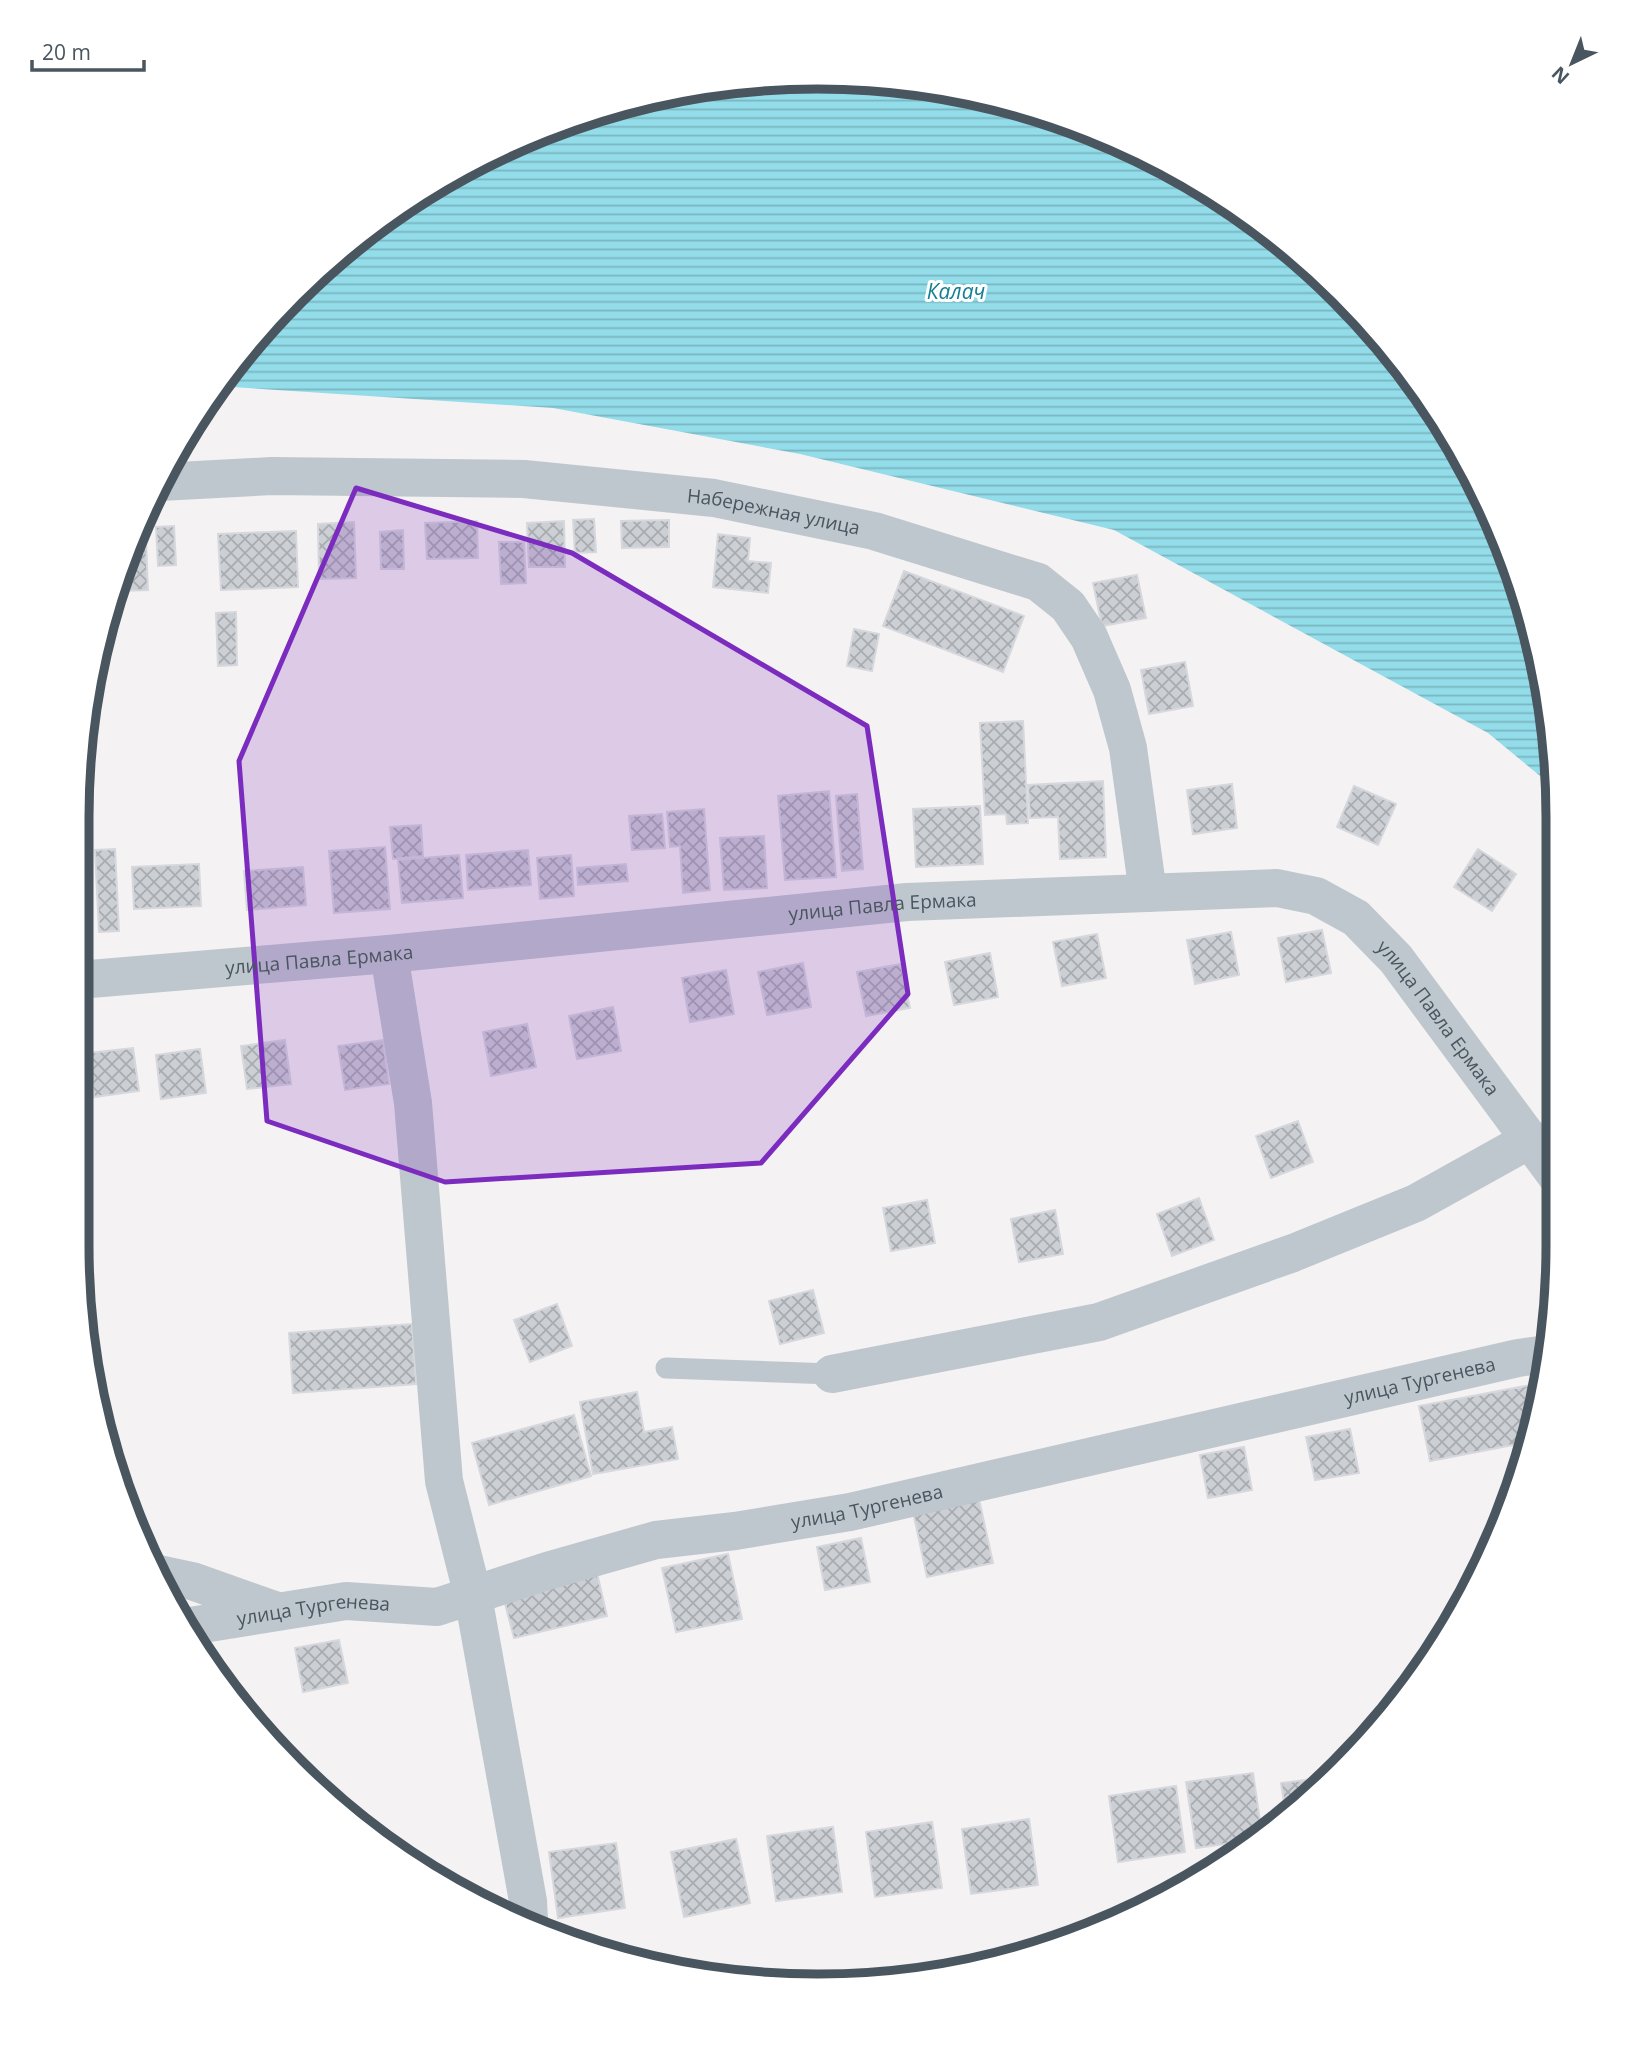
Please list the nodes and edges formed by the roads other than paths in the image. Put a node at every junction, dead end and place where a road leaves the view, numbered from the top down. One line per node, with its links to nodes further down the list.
1 (171, 481): 2 (street, Набережная улица)
2 (1148, 893): 3 (street, улица Павла Ермака); 5 (street, улица Павла Ермака)
3 (388, 954): 4 (street, улица Павла Ермака); 11 (street)
4 (89, 979)
5 (1531, 1139): 6 (street, улица Павла Ермака); 9 (street)
6 (1546, 1161)
7 (1538, 1356): 11 (street, улица Тургенева)
8 (666, 1368): 9 (lane)
9 (832, 1374)
10 (168, 1576): 12 (street)
11 (473, 1596): 12 (street, улица Тургенева); 14 (street)
12 (279, 1611): 13 (street, улица Тургенева)
13 (196, 1624)
14 (529, 1914)

